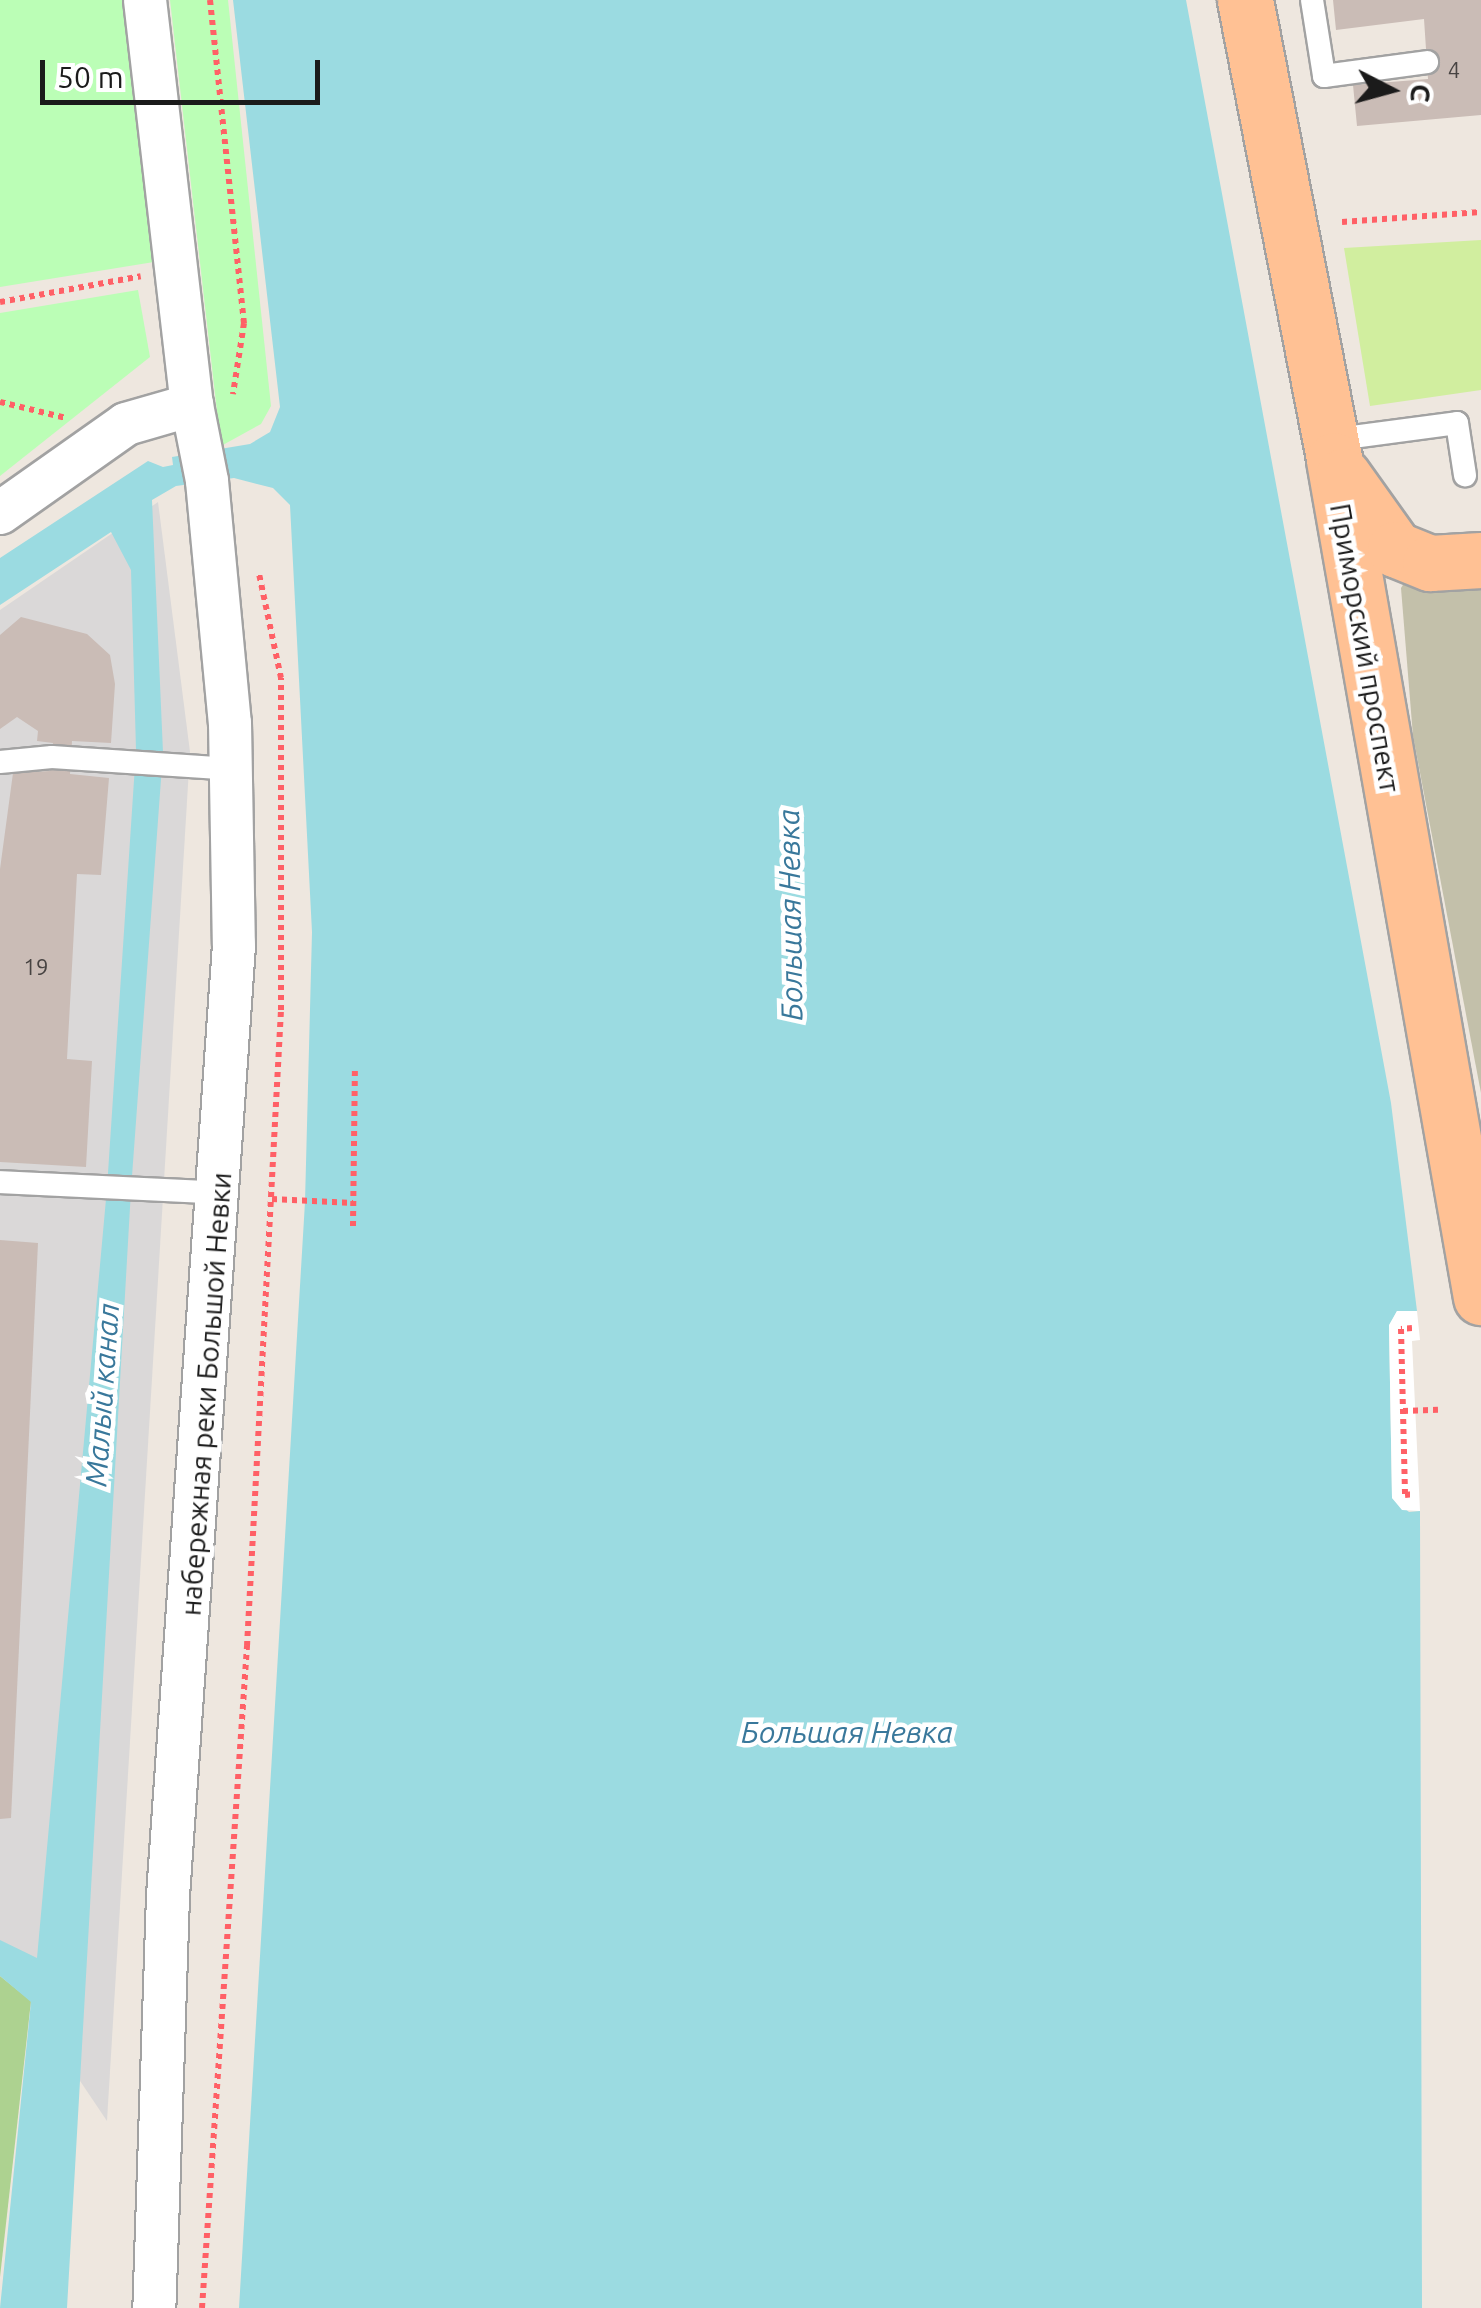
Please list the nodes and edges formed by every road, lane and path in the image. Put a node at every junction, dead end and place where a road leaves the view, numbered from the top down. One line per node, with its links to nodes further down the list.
1 (145, 0): 8 (street, набережная реки Большой Невки)
2 (210, 0): 11 (path)
3 (1244, 0): 13 (main road, Приморский проспект)
4 (1312, 0): 5 (lane)
5 (1427, 62)
6 (1481, 212): 7 (path)
7 (1342, 222)
8 (176, 269): 9 (path); 11 (street, набережная реки Большой Невки)
9 (0, 302)
10 (0, 402): 12 (path)
11 (211, 410): 12 (street); 19 (street, набережная реки Большой Невки)
12 (120, 430): 15 (street)
13 (1332, 450): 14 (lane); 17 (main road); 26 (main road, Приморский проспект)
14 (1464, 475)
15 (0, 513)
16 (253, 555): 23 (path)
17 (1481, 560)
18 (0, 762): 19 (lane)
19 (231, 769): 22 (street, набережная реки Большой Невки)
20 (355, 1067): 24 (path)
21 (0, 1182): 22 (lane)
22 (221, 1193): 31 (street, набережная реки Большой Невки)
23 (272, 1199): 24 (path); 32 (path)
24 (353, 1203): 25 (path)
25 (353, 1226)
26 (1481, 1297)
27 (1412, 1328): 29 (path)
28 (1438, 1410): 29 (path)
29 (1403, 1411): 30 (path)
30 (1414, 1494)
31 (154, 2308)
32 (202, 2308)

